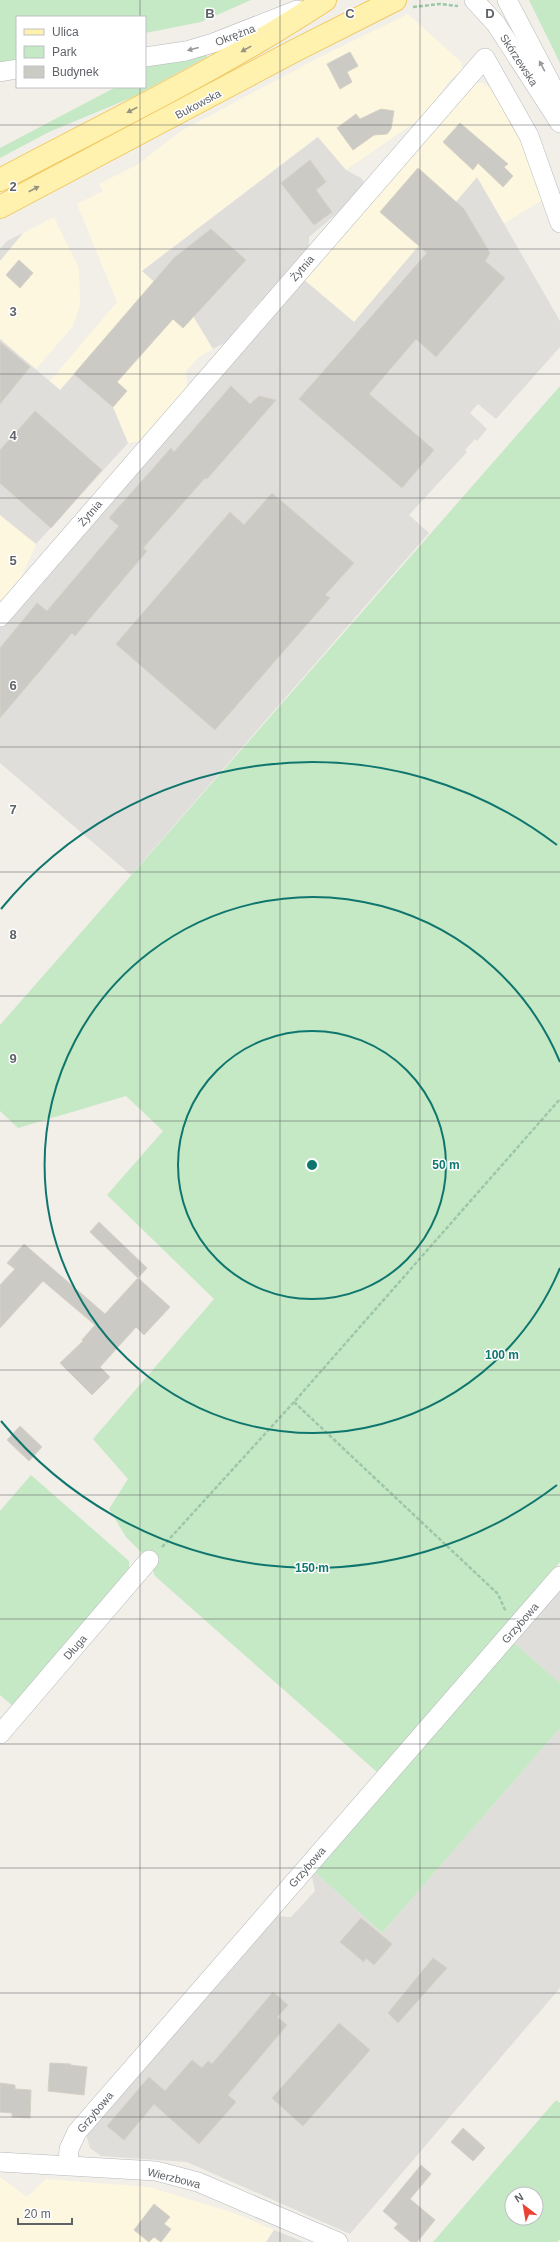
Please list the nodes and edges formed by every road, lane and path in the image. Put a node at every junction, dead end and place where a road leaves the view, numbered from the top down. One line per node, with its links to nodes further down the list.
1 (320, 0): 7 (street, Okrężna, one-way to 7)
2 (325, 0): 13 (main road, one-way to 13)
3 (507, 0): 11 (street, Skórzewska, one-way to 3)
4 (467, 3): 5 (path); 6 (street, Skórzewska)
5 (401, 4): 14 (main road, Bukowska, one-way to 5)
6 (504, 37): 8 (street, Żytnia); 12 (street, Skórzewska)
7 (146, 57)
8 (485, 58): 15 (street); 16 (street, Żytnia)
9 (16, 69): 10 (street)
10 (0, 72)
11 (560, 101)
12 (560, 123)
13 (0, 180)
14 (0, 207)
15 (560, 223)
16 (0, 617)
17 (560, 1099): 18 (path)
18 (294, 1402): 19 (path); 21 (path)
19 (149, 1560): 22 (street, Długa)
20 (560, 1576): 21 (street, Grzybowa)
21 (517, 1626): 24 (street, Grzybowa)
22 (0, 1734)
23 (0, 2162): 24 (street, Wierzbowa)
24 (68, 2165): 25 (street, Wierzbowa)
25 (338, 2242)

